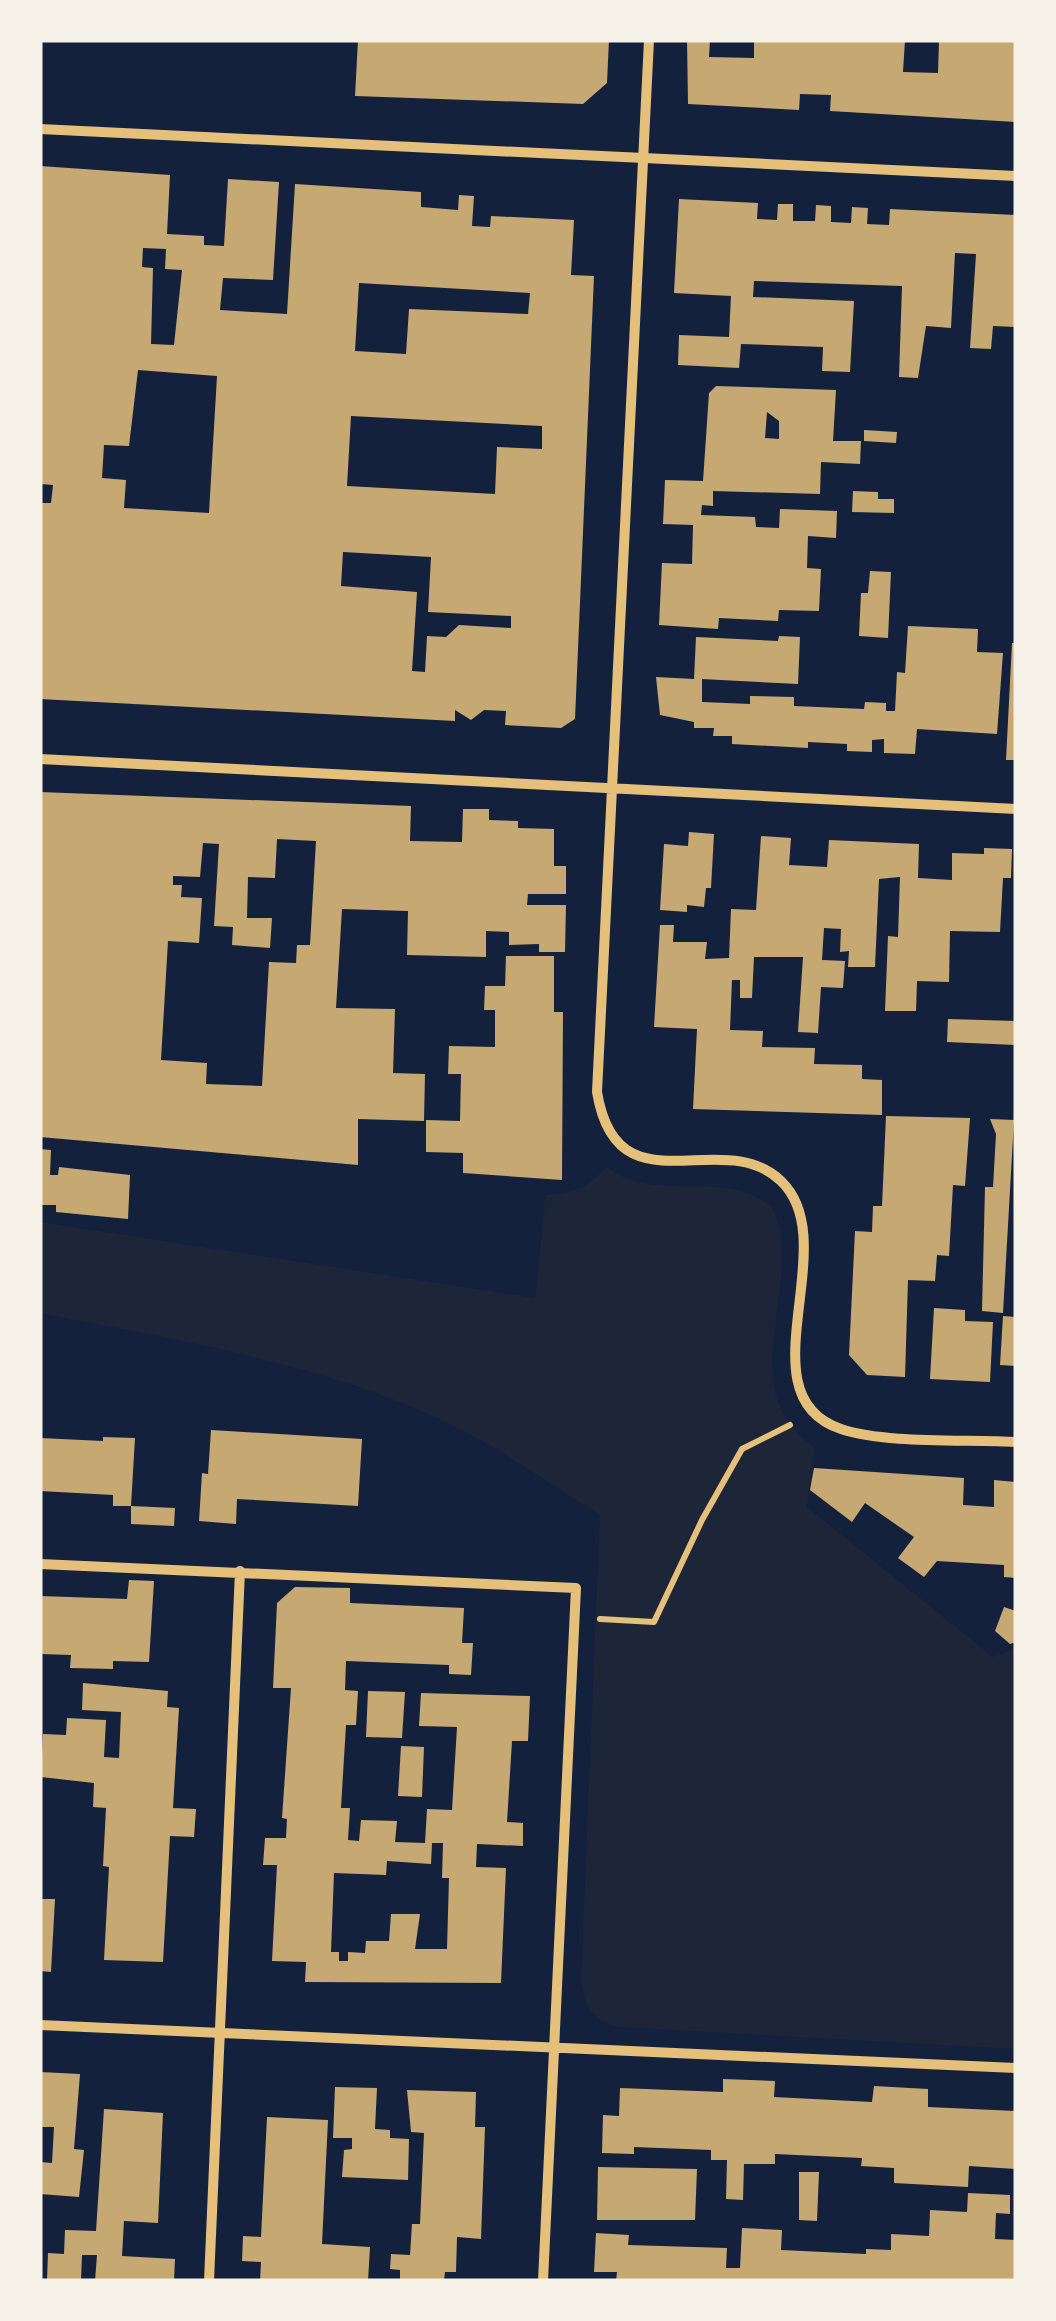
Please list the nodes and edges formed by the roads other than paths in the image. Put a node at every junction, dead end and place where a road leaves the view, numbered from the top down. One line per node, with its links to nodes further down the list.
1 (649, 40): 3 (street)
2 (40, 129): 3 (street)
3 (644, 158): 4 (street); 6 (street)
4 (1016, 176)
5 (40, 759): 6 (street)
6 (614, 787): 7 (street); 8 (street)
7 (1016, 810)
8 (1016, 1442)
9 (40, 1564): 10 (street)
10 (240, 1571): 12 (street); 13 (street)
11 (40, 2025): 12 (street)
12 (219, 2035): 13 (street); 15 (street)
13 (554, 2049): 14 (street); 16 (street)
14 (1016, 2068)
15 (209, 2281)
16 (543, 2281)

